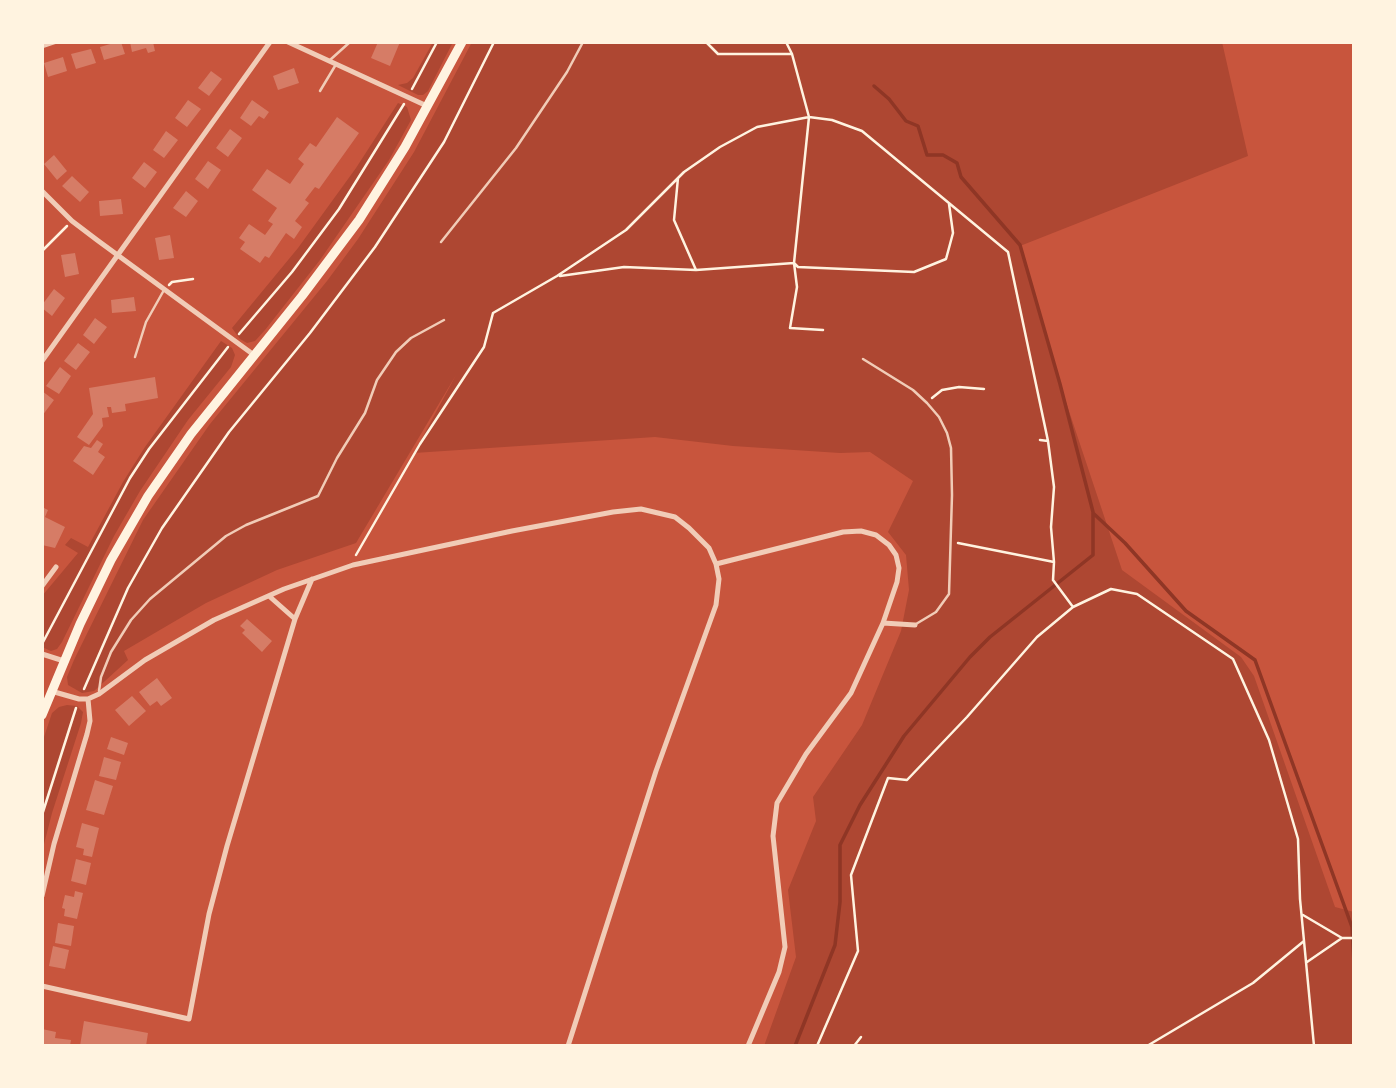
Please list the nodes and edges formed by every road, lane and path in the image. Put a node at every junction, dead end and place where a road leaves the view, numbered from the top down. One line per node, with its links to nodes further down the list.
1 (54, 42): 10 (street)
2 (270, 42): 22 (street)
3 (288, 42): 12 (street)
4 (350, 42): 12 (lane)
5 (462, 42): 14 (main road)
6 (494, 42): 54 (path)
7 (583, 42): 20 (lane)
8 (706, 42): 11 (path)
9 (786, 42): 11 (path)
10 (42, 46)
11 (792, 54): 15 (path)
12 (333, 62): 13 (lane); 14 (street)
13 (320, 90)
14 (427, 106): 30 (main road)
15 (809, 117): 16 (path); 18 (path); 23 (path)
16 (678, 178): 24 (path); 25 (path)
17 (42, 191): 19 (street)
18 (950, 204): 23 (path); 37 (path)
19 (72, 221): 21 (path); 22 (street)
20 (441, 242)
21 (42, 251)
22 (118, 256): 27 (street); 33 (street)
23 (794, 264): 24 (path); 29 (path)
24 (696, 270): 25 (path)
25 (557, 276): 41 (path)
26 (193, 279): 27 (path)
27 (164, 289): 30 (street); 31 (lane)
28 (444, 320): 53 (lane)
29 (823, 330)
30 (254, 355): 51 (main road)
31 (135, 357)
32 (863, 359): 35 (lane)
33 (42, 361)
34 (984, 389): 35 (path)
35 (927, 403): 38 (lane)
36 (1040, 440): 37 (path)
37 (1048, 441): 39 (path)
38 (951, 541): 39 (path); 49 (lane)
39 (1054, 562): 46 (path)
40 (716, 564): 41 (street); 48 (street); 66 (street)
41 (353, 565): 43 (street)
42 (56, 567): 44 (street)
43 (312, 579): 45 (street); 47 (street)
44 (42, 586)
45 (269, 596): 47 (street); 53 (street)
46 (1073, 607): 59 (path); 68 (path)
47 (295, 619): 64 (street)
48 (883, 623): 49 (street); 67 (street)
49 (915, 625)
50 (42, 654): 51 (street)
51 (64, 661): 52 (main road)
52 (51, 691): 54 (street); 56 (main road)
53 (99, 694): 55 (street)
54 (79, 699): 55 (street); 57 (path)
55 (88, 699): 58 (street)
56 (42, 715)
57 (42, 815)
58 (42, 896)
59 (1303, 915): 60 (path); 62 (path)
60 (1342, 938): 61 (path); 63 (path)
61 (1354, 938)
62 (1304, 941): 63 (path); 70 (path)
63 (1306, 962): 71 (path)
64 (42, 986)
65 (861, 1037): 69 (path)
66 (568, 1046)
67 (748, 1046)
68 (817, 1046)
69 (854, 1046)
70 (1147, 1046)
71 (1314, 1046)

